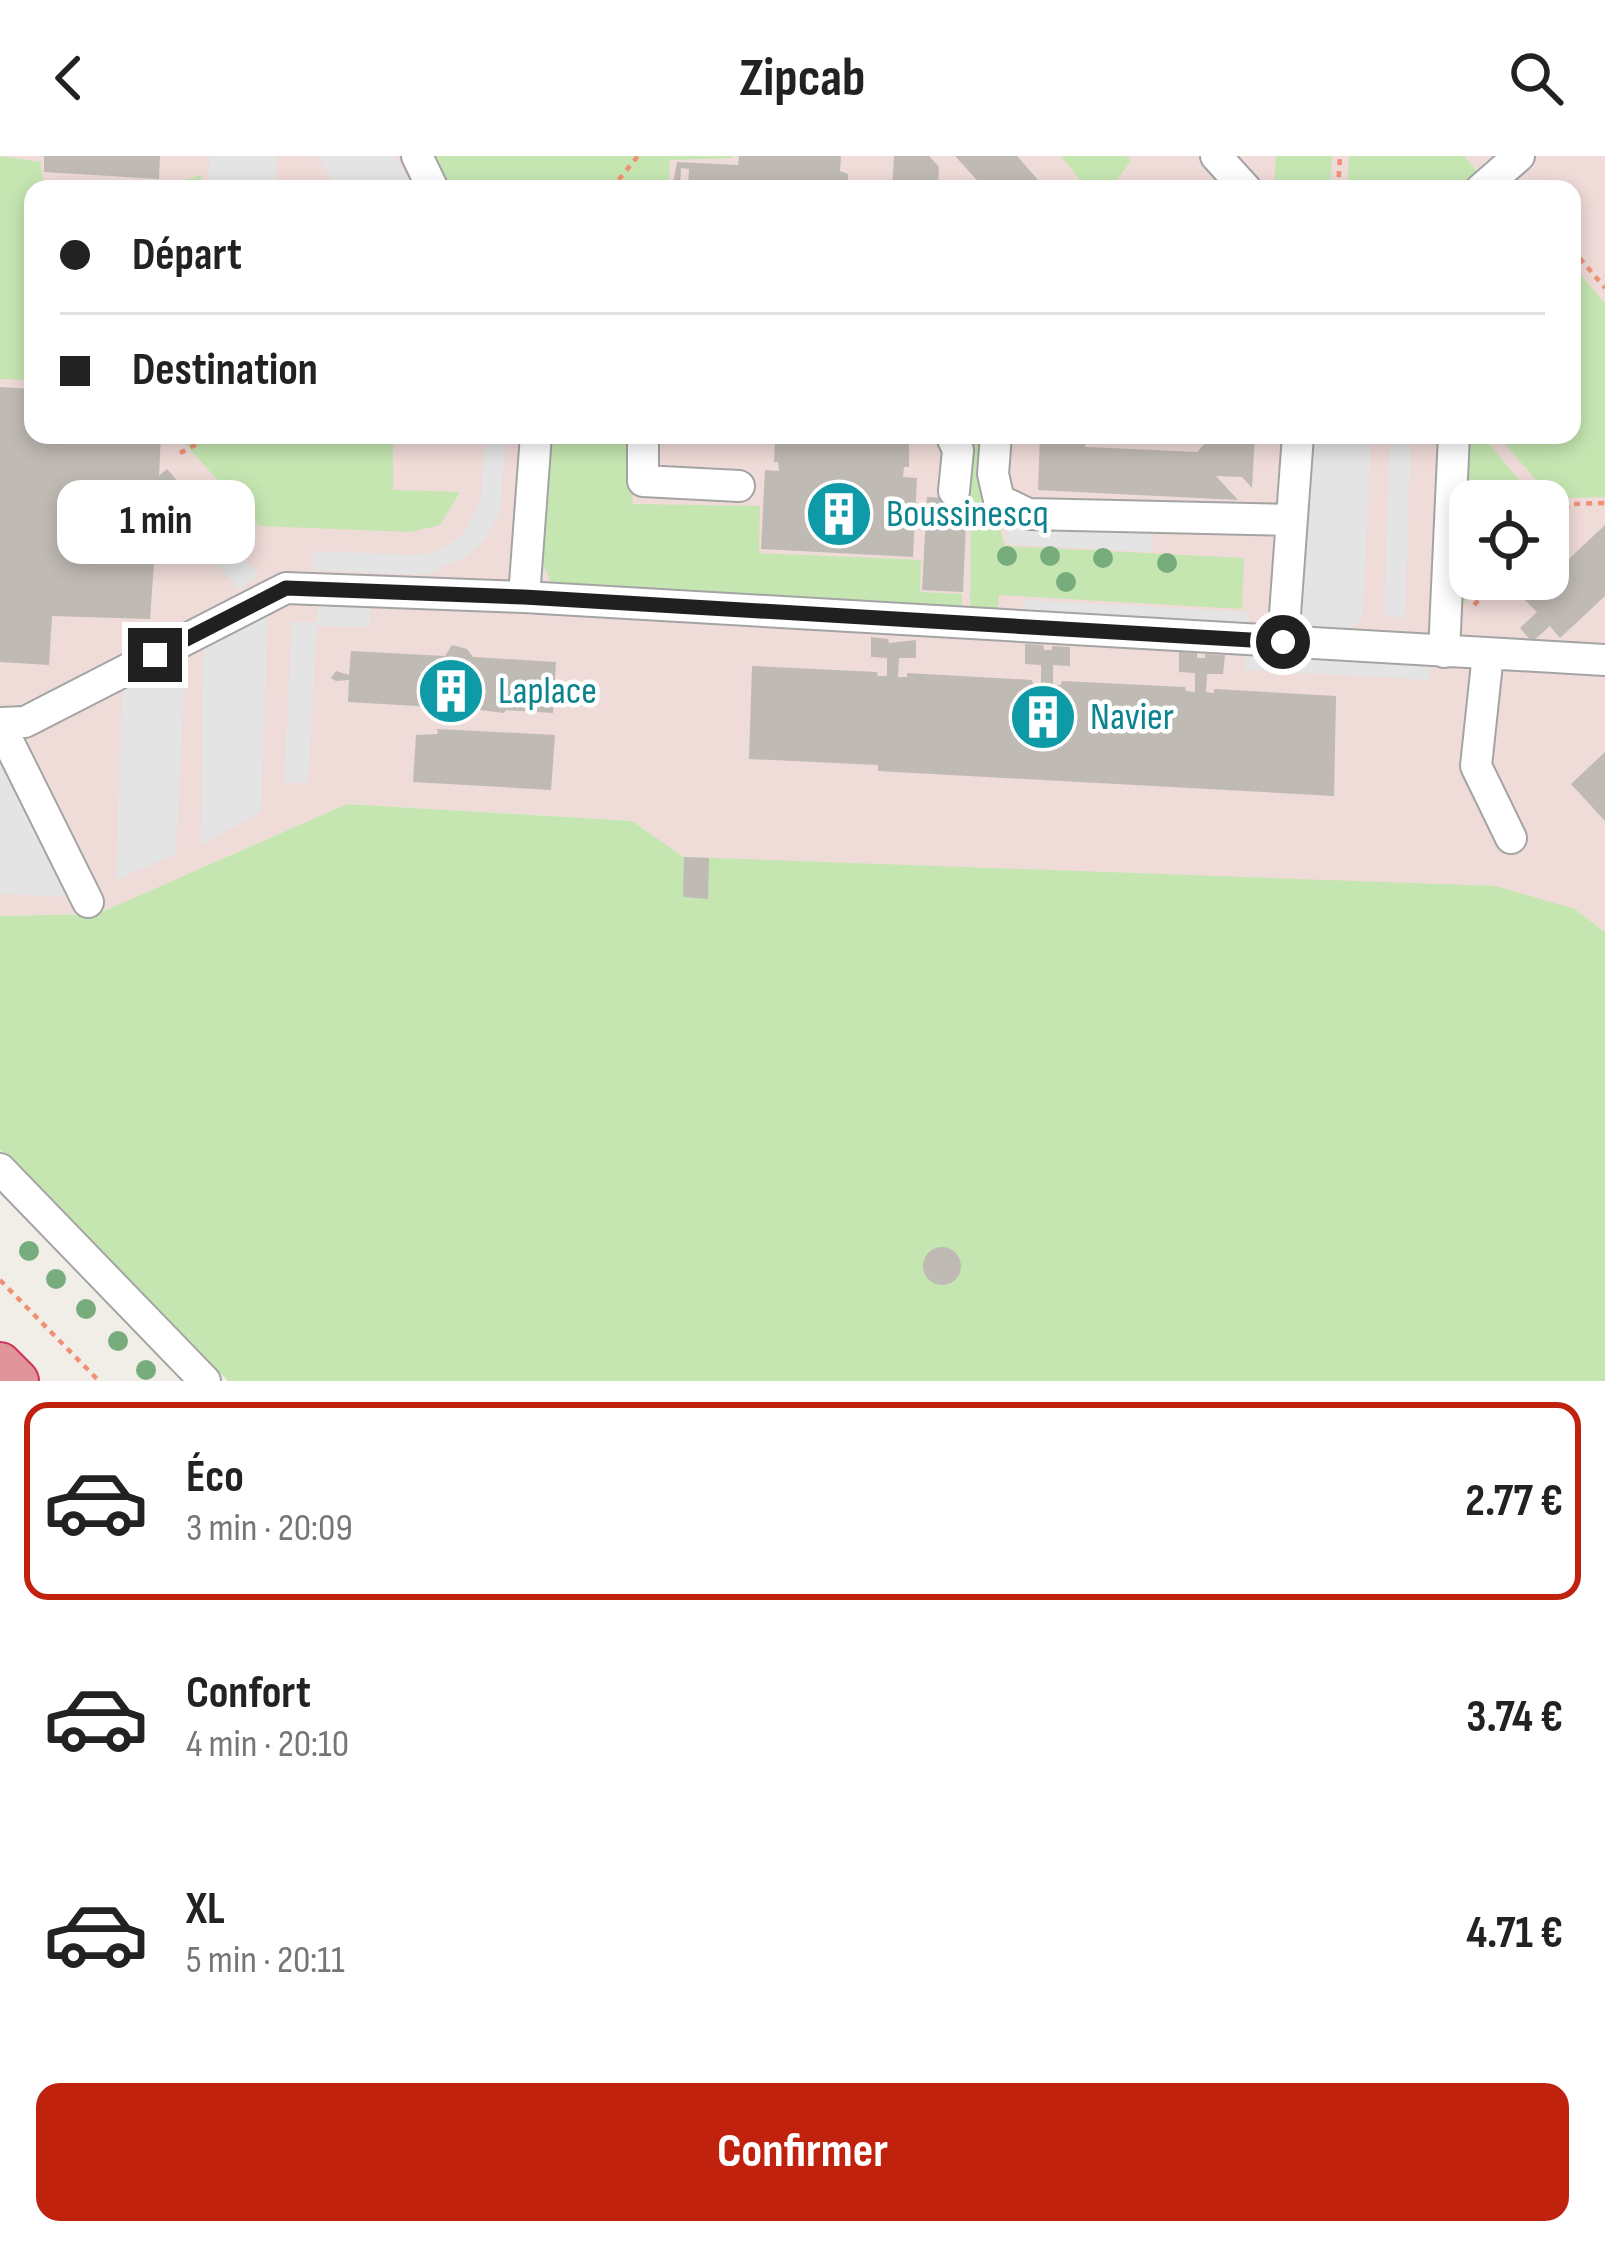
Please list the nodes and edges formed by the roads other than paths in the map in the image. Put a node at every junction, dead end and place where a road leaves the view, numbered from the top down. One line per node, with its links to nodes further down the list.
1 (1216, 156): 3 (lane)
2 (1519, 156): 4 (lane)
3 (1238, 180)
4 (1491, 180)
5 (535, 444): 14 (lane)
6 (644, 444): 11 (lane)
7 (955, 444): 12 (lane)
8 (996, 444): 13 (lane)
9 (1297, 444): 13 (lane)
10 (1454, 444): 16 (lane)
11 (739, 486)
12 (954, 491)
13 (1291, 520): 15 (lane)
14 (524, 597): 15 (lane); 19 (lane)
15 (1283, 642): 16 (lane)
16 (1444, 652): 17 (lane)
17 (1488, 654): 18 (lane); 20 (lane)
18 (1605, 660)
19 (0, 724): 21 (lane)
20 (1511, 838)
21 (88, 902)
22 (0, 1169): 25 (lane)
23 (0, 1364): 24 (highway)
24 (16, 1381)
25 (205, 1381)

